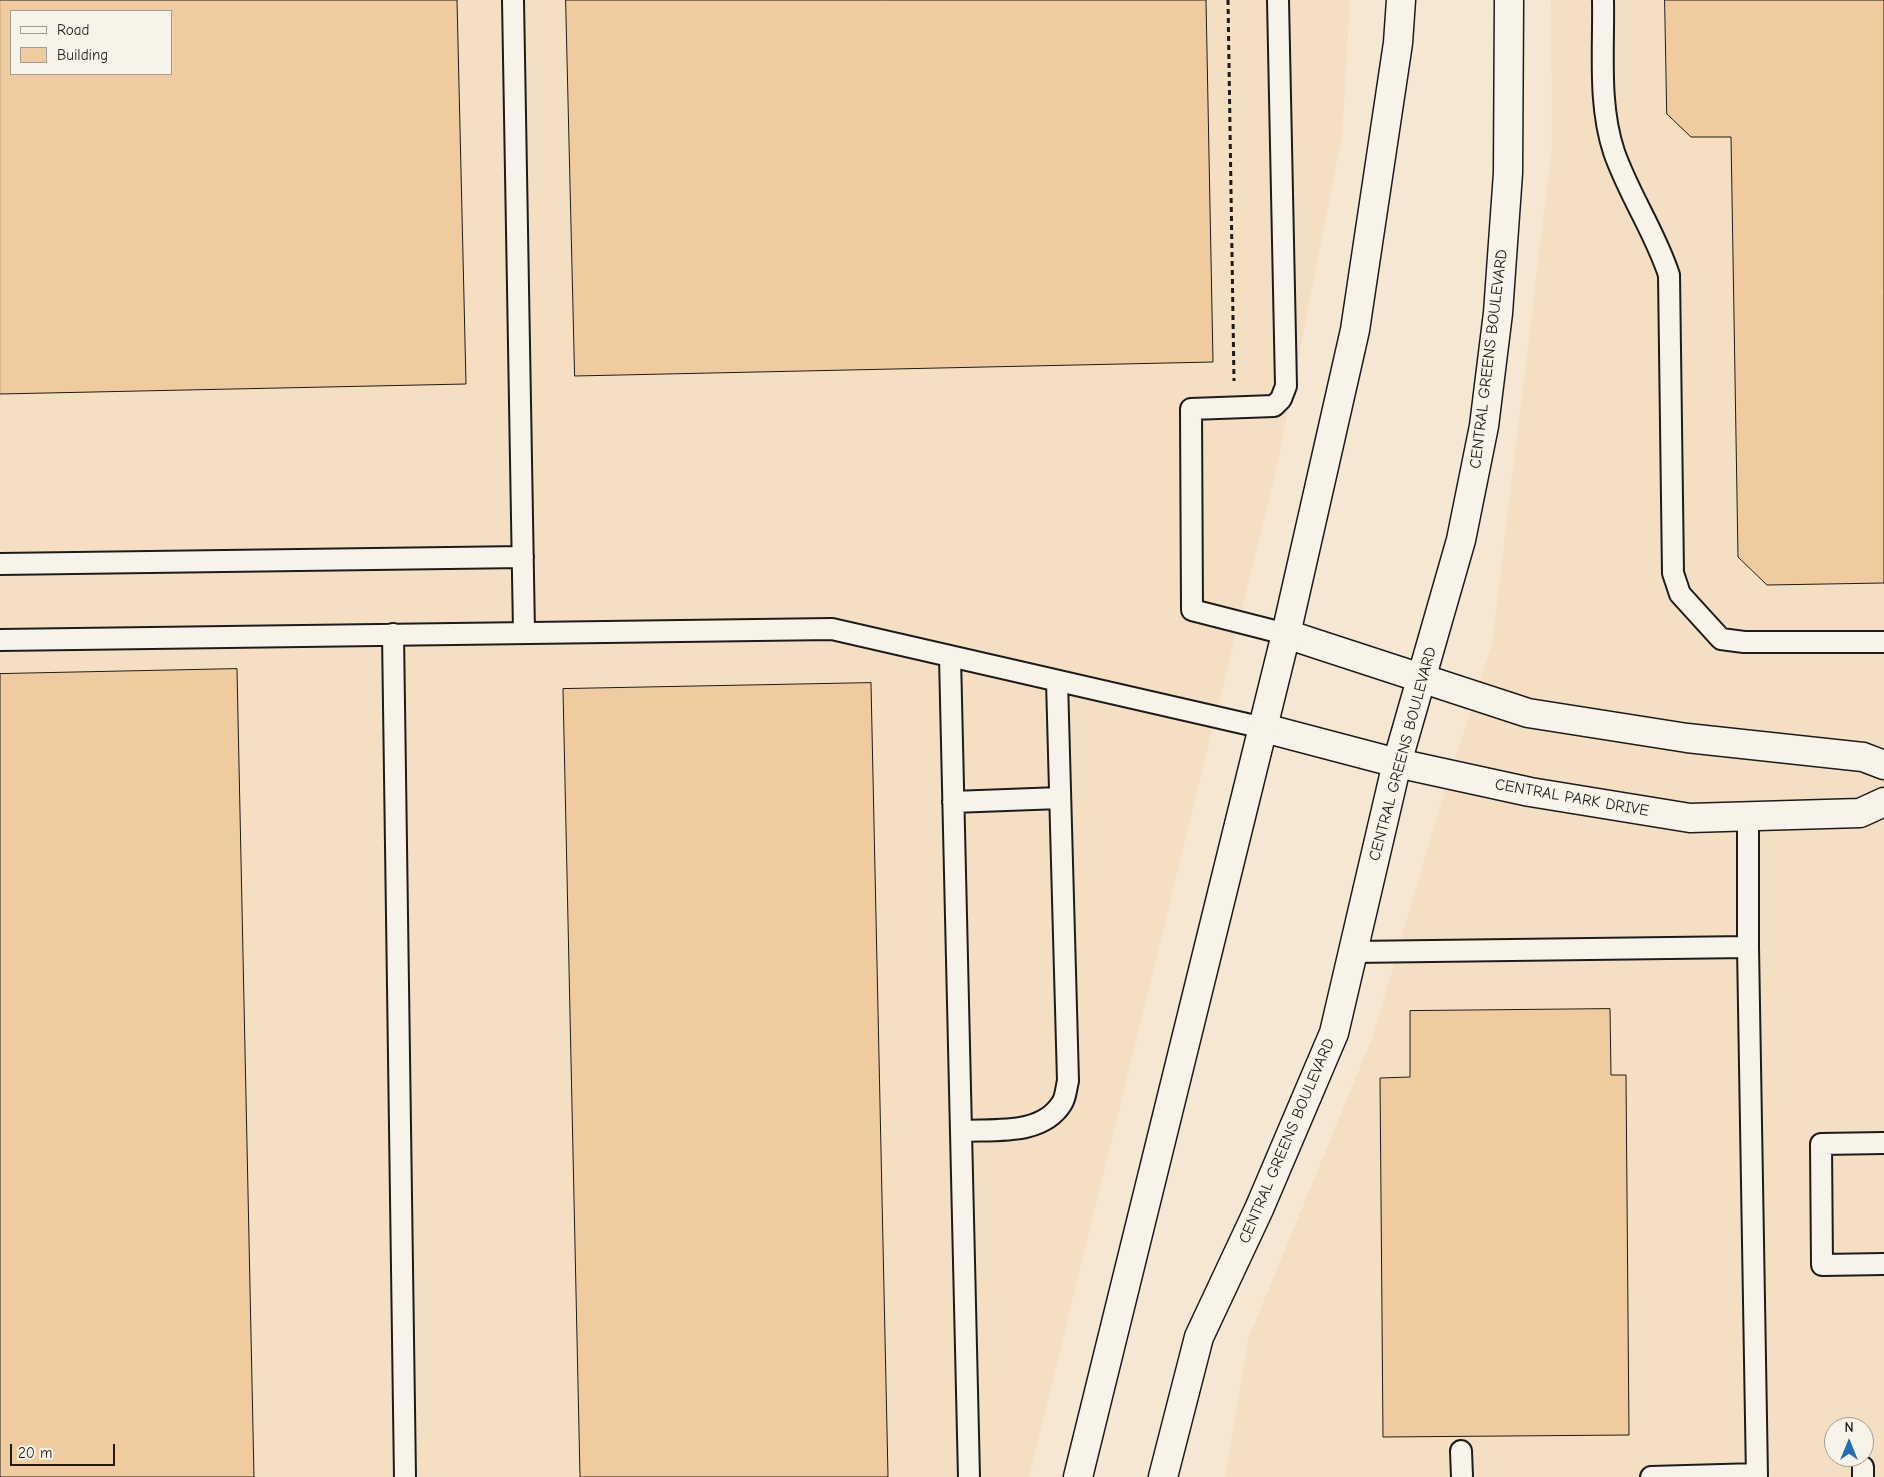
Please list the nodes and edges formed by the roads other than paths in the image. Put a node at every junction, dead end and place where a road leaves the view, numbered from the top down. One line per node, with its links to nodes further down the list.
1 (513, 0): 6 (lane)
2 (1278, 0): 10 (lane)
3 (1401, 0): 10 (street)
4 (1509, 0): 14 (street, CENTRAL GREENS BOULEVARD)
5 (1603, 0): 12 (lane)
6 (524, 557): 7 (lane); 8 (lane)
7 (0, 564)
8 (524, 632): 9 (lane); 13 (lane)
9 (393, 634): 11 (lane); 30 (lane)
10 (1286, 634): 14 (street); 16 (street)
11 (0, 640)
12 (1884, 642)
13 (950, 657): 15 (lane); 20 (lane)
14 (1422, 678): 17 (street, CENTRAL GREENS BOULEVARD); 18 (street)
15 (1057, 681): 16 (lane); 19 (lane)
16 (1264, 728): 17 (street, CENTRAL PARK DRIVE); 32 (street)
17 (1397, 763): 22 (street, CENTRAL PARK DRIVE); 24 (street, CENTRAL GREENS BOULEVARD)
18 (1884, 765)
19 (1060, 798): 20 (lane); 25 (lane)
20 (953, 802): 25 (lane)
21 (1884, 802): 22 (street, CENTRAL PARK DRIVE)
22 (1748, 816): 23 (lane)
23 (1748, 947): 24 (lane); 29 (lane)
24 (1353, 952): 33 (street, CENTRAL GREENS BOULEVARD)
25 (961, 1131): 31 (lane)
26 (1884, 1143): 27 (lane)
27 (1884, 1264)
28 (1461, 1451): 34 (lane)
29 (1757, 1476): 35 (lane)
30 (406, 1477)
31 (969, 1477)
32 (1078, 1477)
33 (1163, 1477)
34 (1462, 1477)
35 (1651, 1477)

